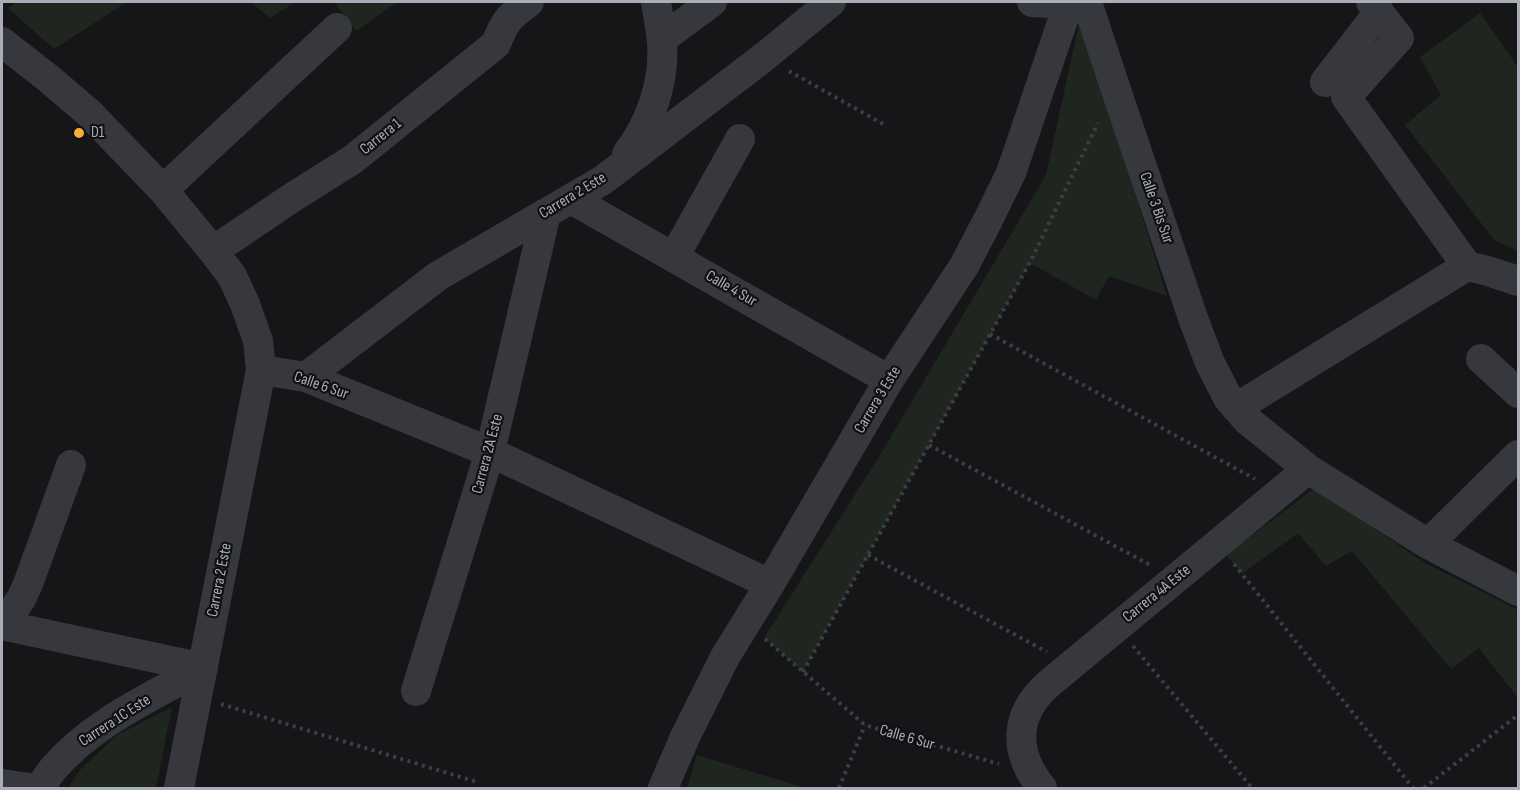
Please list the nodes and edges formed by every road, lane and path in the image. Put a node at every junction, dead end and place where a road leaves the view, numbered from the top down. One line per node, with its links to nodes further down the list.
1 (529, 2): 20 (street, Carrera 1)
2 (656, 2): 9 (street)
3 (712, 2): 9 (street)
4 (831, 2): 11 (street, Carrera 2 Este)
5 (1032, 2): 6 (street)
6 (1075, 2): 12 (street, Calle 3 Bis Sur); 28 (street, Carrera 3 Este)
7 (1375, 7): 13 (street); 13 (street)
8 (337, 28): 17 (street)
9 (662, 39): 16 (street)
10 (2, 42): 17 (street)
11 (764, 57): 14 (path); 16 (street, Carrera 2 Este)
12 (1115, 87): 24 (path); 30 (street, Calle 3 Bis Sur)
13 (1335, 89): 22 (street)
14 (883, 124)
15 (740, 139): 21 (street)
16 (603, 180): 18 (street, Carrera 2 Este)
17 (163, 190): 20 (street)
18 (572, 199): 19 (street, Carrera 2 Este); 21 (street, Calle 4 Sur)
19 (546, 213): 27 (street, Carrera 2 Este); 32 (street, Carrera 2A Este)
20 (213, 251): 26 (street)
21 (674, 256): 28 (street, Calle 4 Sur)
22 (1467, 266): 23 (street); 30 (street)
23 (1518, 281)
24 (990, 334): 31 (path); 36 (path)
25 (1481, 359): 29 (street)
26 (261, 370): 27 (street, Calle 6 Sur); 48 (street, Carrera 2 Este)
27 (306, 377): 32 (street, Calle 6 Sur)
28 (889, 380): 41 (street, Carrera 3 Este)
29 (1518, 393)
30 (1236, 408): 35 (street, Calle 3 Bis Sur)
31 (929, 445): 39 (path); 40 (path)
32 (490, 452): 41 (street, Calle 6 Sur); 49 (street, Carrera 2A Este)
33 (1518, 454): 38 (street)
34 (71, 465): 44 (street)
35 (1308, 469): 36 (street, Carrera 4A Este); 38 (street, Calle 3 Bis Sur)
36 (1280, 493): 37 (street, Carrera 4A Este)
37 (1217, 544): 40 (street, Carrera 4A Este); 61 (path)
38 (1428, 544): 42 (street, Calle 3 Bis Sur)
39 (868, 555): 46 (path); 47 (path)
40 (1175, 578): 45 (street, Carrera 4A Este)
41 (770, 584): 43 (street, Carrera 3 Este)
42 (1518, 591)
43 (747, 623): 47 (path, Calle 6 Sur); 58 (street, Carrera 3 Este)
44 (2, 625): 48 (street)
45 (1117, 626): 46 (street, Carrera 4A Este); 60 (path)
46 (1071, 665): 52 (street, Carrera 4A Este)
47 (803, 672): 51 (path, Calle 6 Sur)
48 (200, 683): 53 (path); 56 (street, Carrera 1C Este); 57 (street, Carrera 2 Este)
49 (416, 691)
50 (1518, 715): 62 (path)
51 (865, 725): 52 (path, Calle 6 Sur); 59 (path)
52 (1037, 781)
53 (477, 782)
54 (2, 784): 55 (street)
55 (29, 789)
56 (40, 789)
57 (179, 789)
58 (663, 789)
59 (839, 789)
60 (1252, 789)
61 (1413, 789)
62 (1424, 789)

